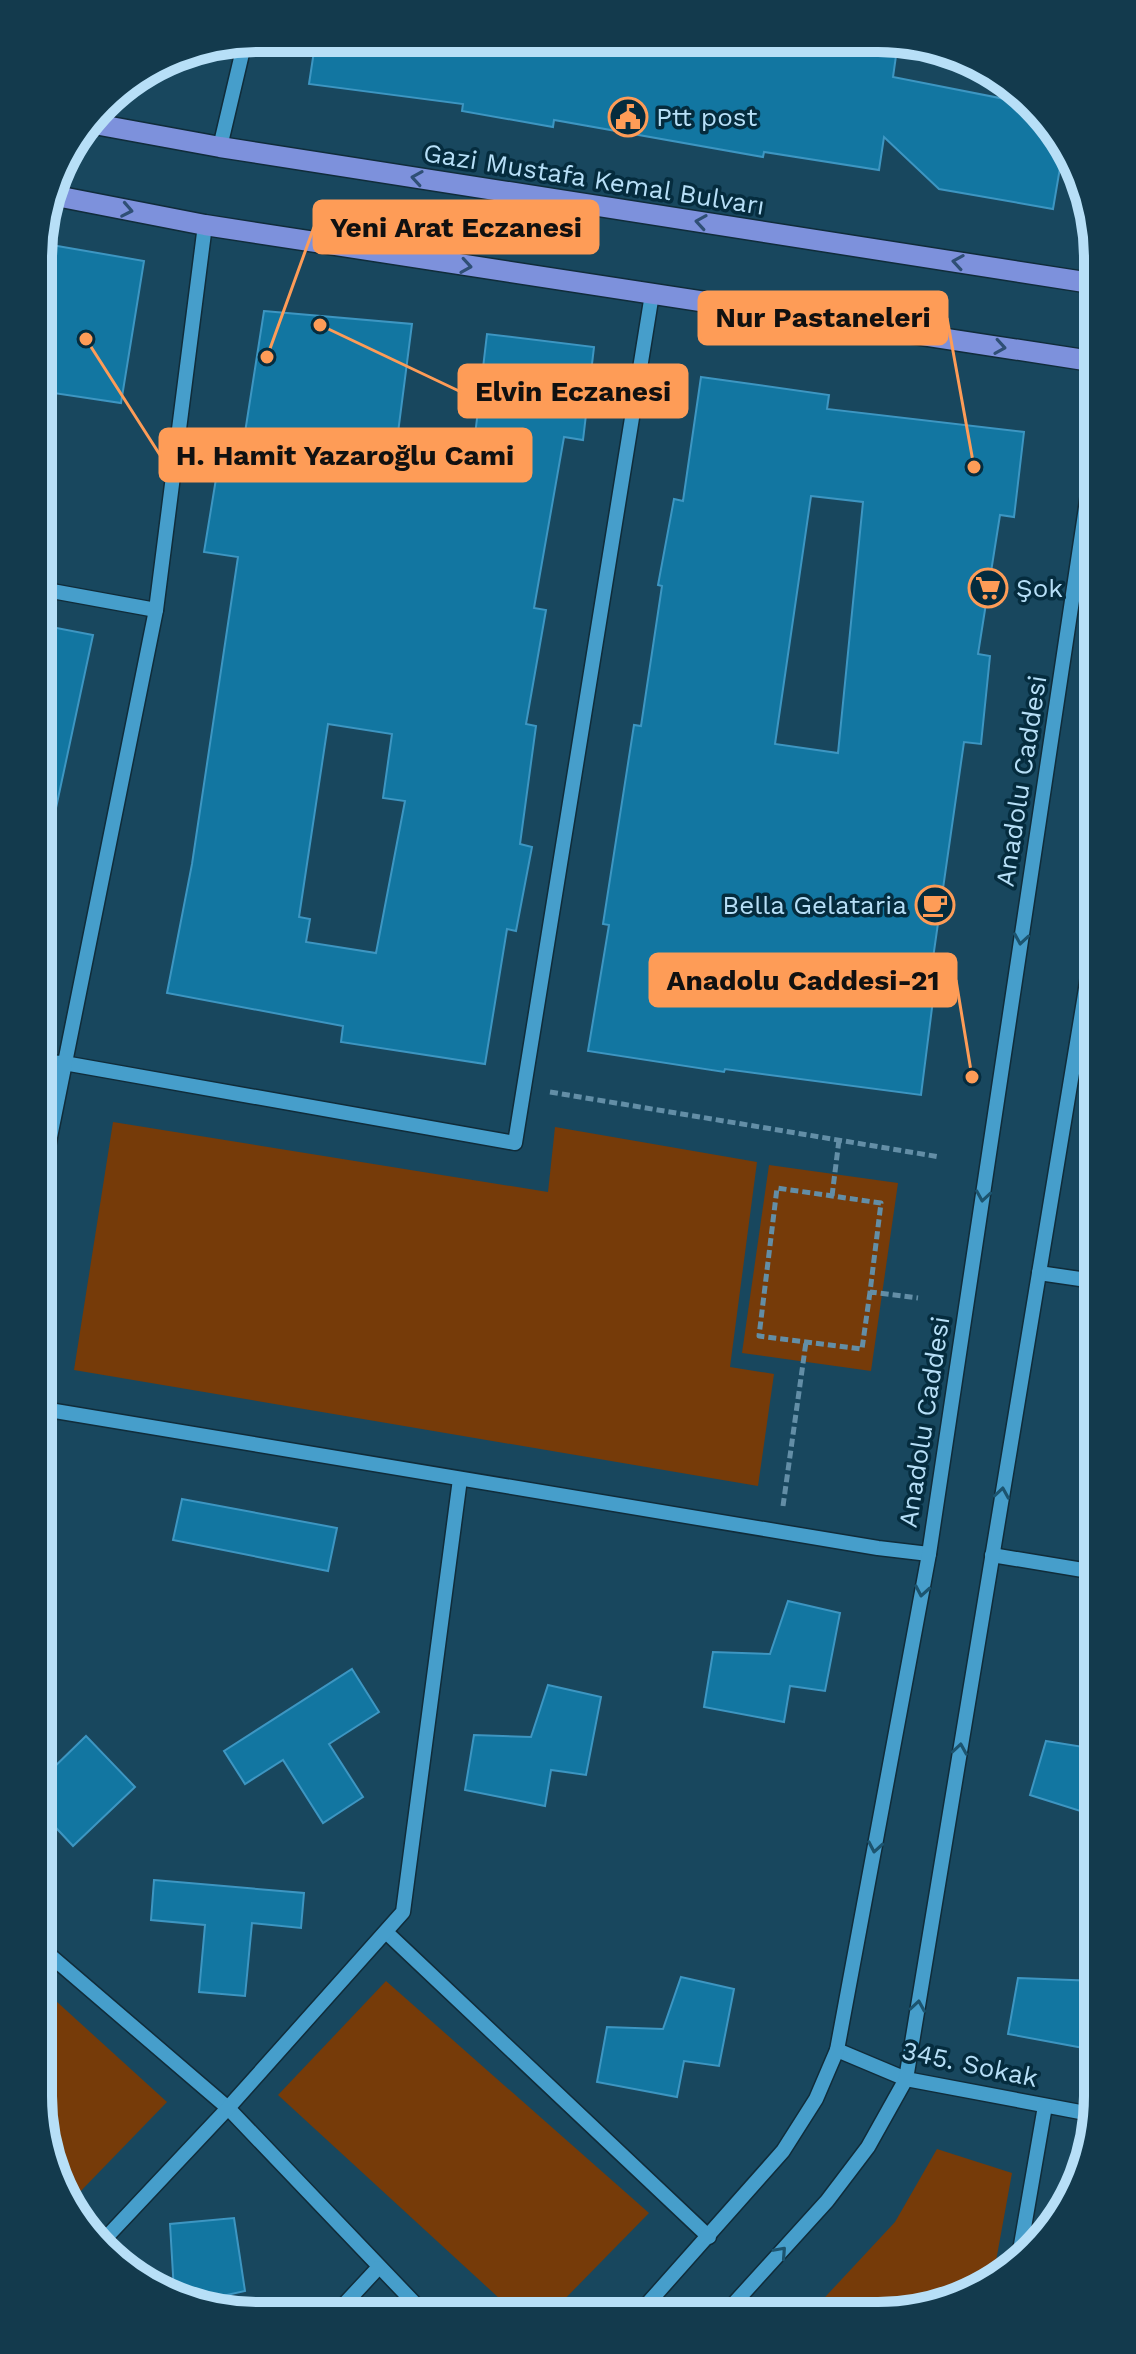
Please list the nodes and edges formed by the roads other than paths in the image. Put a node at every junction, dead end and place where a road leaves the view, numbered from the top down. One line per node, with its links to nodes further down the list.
1 (242, 53): 3 (street)
2 (101, 125): 3 (main road, Gazi Mustafa Kemal Bulvarı)
3 (220, 147): 6 (main road, Gazi Mustafa Kemal Bulvarı, one-way to 3)
4 (62, 197): 5 (main road, one-way to 5)
5 (205, 225): 7 (main road, one-way to 7); 11 (street)
6 (1084, 282)
7 (652, 294): 8 (main road, one-way to 8); 14 (street)
8 (1084, 360)
9 (1084, 521): 20 (street, Anadolu Caddesi, one-way to 20)
10 (52, 591): 11 (street)
11 (156, 610): 14 (street)
12 (1084, 1000): 16 (street)
13 (52, 1062): 14 (street)
14 (64, 1063): 15 (street)
15 (52, 1125)
16 (1039, 1273): 17 (street); 21 (street, one-way to 16)
17 (1084, 1280)
18 (52, 1411): 19 (street)
19 (460, 1479): 20 (street); 23 (street)
20 (929, 1554): 25 (street, Anadolu Caddesi, one-way to 25)
21 (992, 1555): 22 (street); 26 (street, one-way to 21)
22 (1084, 1570)
23 (386, 1932): 28 (street); 31 (street)
24 (52, 1957): 28 (street)
25 (837, 2050): 26 (street, 345. Sokak); 31 (street, Anadolu Caddesi)
26 (906, 2079): 27 (street, 345. Sokak); 37 (street, one-way to 26)
27 (1045, 2106): 29 (street, 345. Sokak); 32 (street)
28 (228, 2108): 30 (street); 33 (street)
29 (1083, 2113)
30 (107, 2236)
31 (709, 2237): 36 (street, Anadolu Caddesi)
32 (1021, 2244)
33 (378, 2268): 34 (street); 35 (street)
34 (346, 2302)
35 (413, 2302)
36 (649, 2302)
37 (735, 2302)

